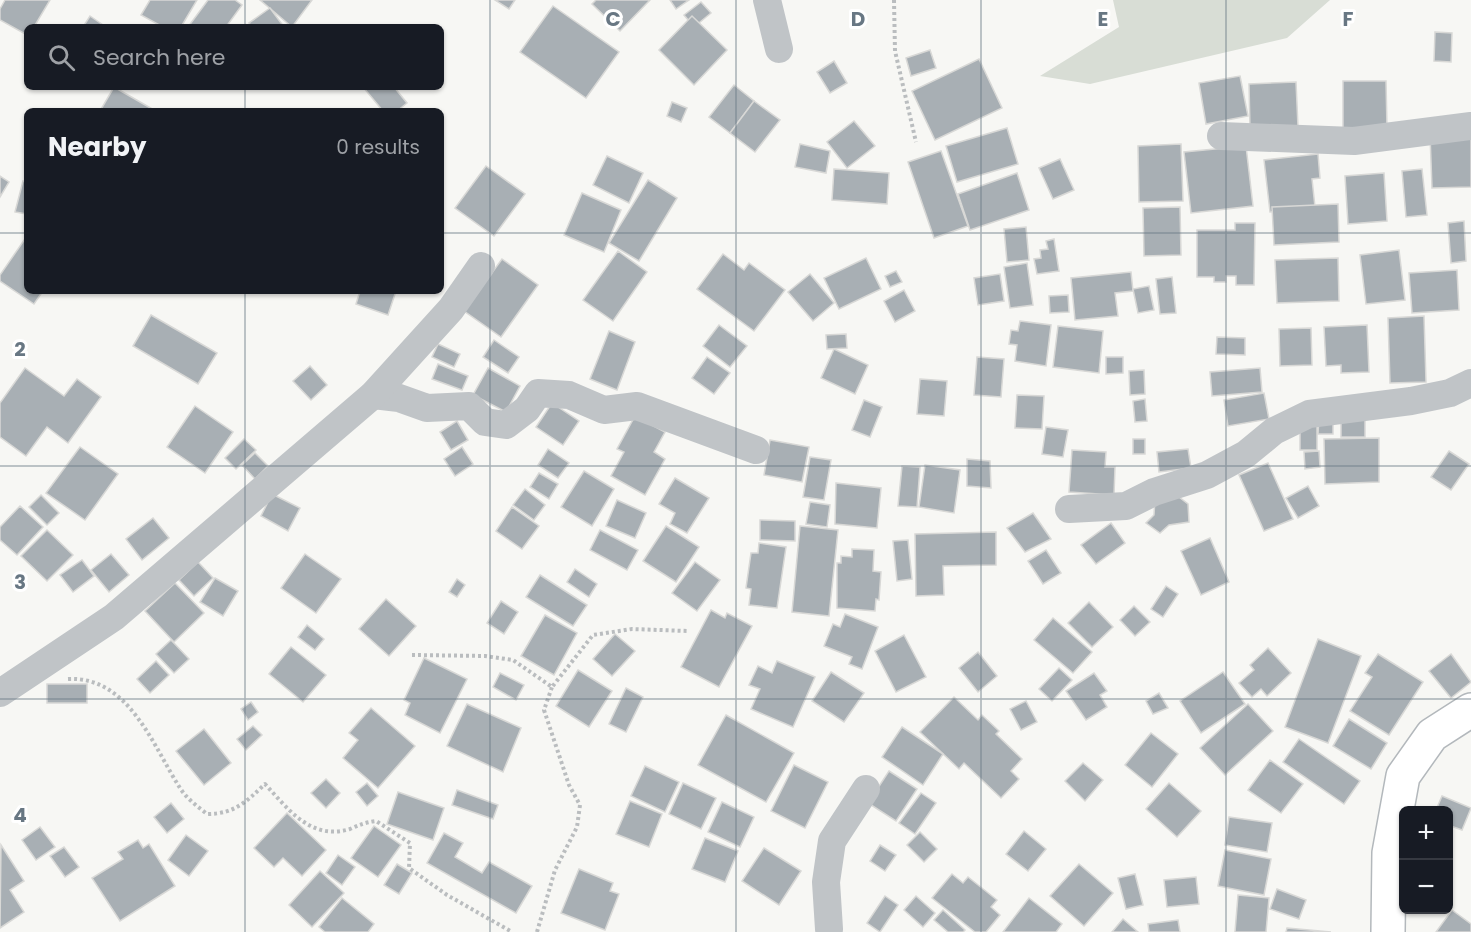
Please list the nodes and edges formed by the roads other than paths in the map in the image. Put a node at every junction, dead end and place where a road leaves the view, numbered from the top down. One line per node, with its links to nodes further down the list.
1 (767, 0): 2 (street)
2 (779, 49)
3 (1471, 126): 4 (street)
4 (1221, 136)
5 (481, 266): 7 (street)
6 (1471, 383): 9 (street)
7 (373, 395): 8 (street); 10 (street)
8 (756, 450)
9 (1069, 509)
10 (0, 693)
11 (1471, 711): 14 (street)
12 (866, 789): 13 (street)
13 (833, 931)
14 (1388, 932)

